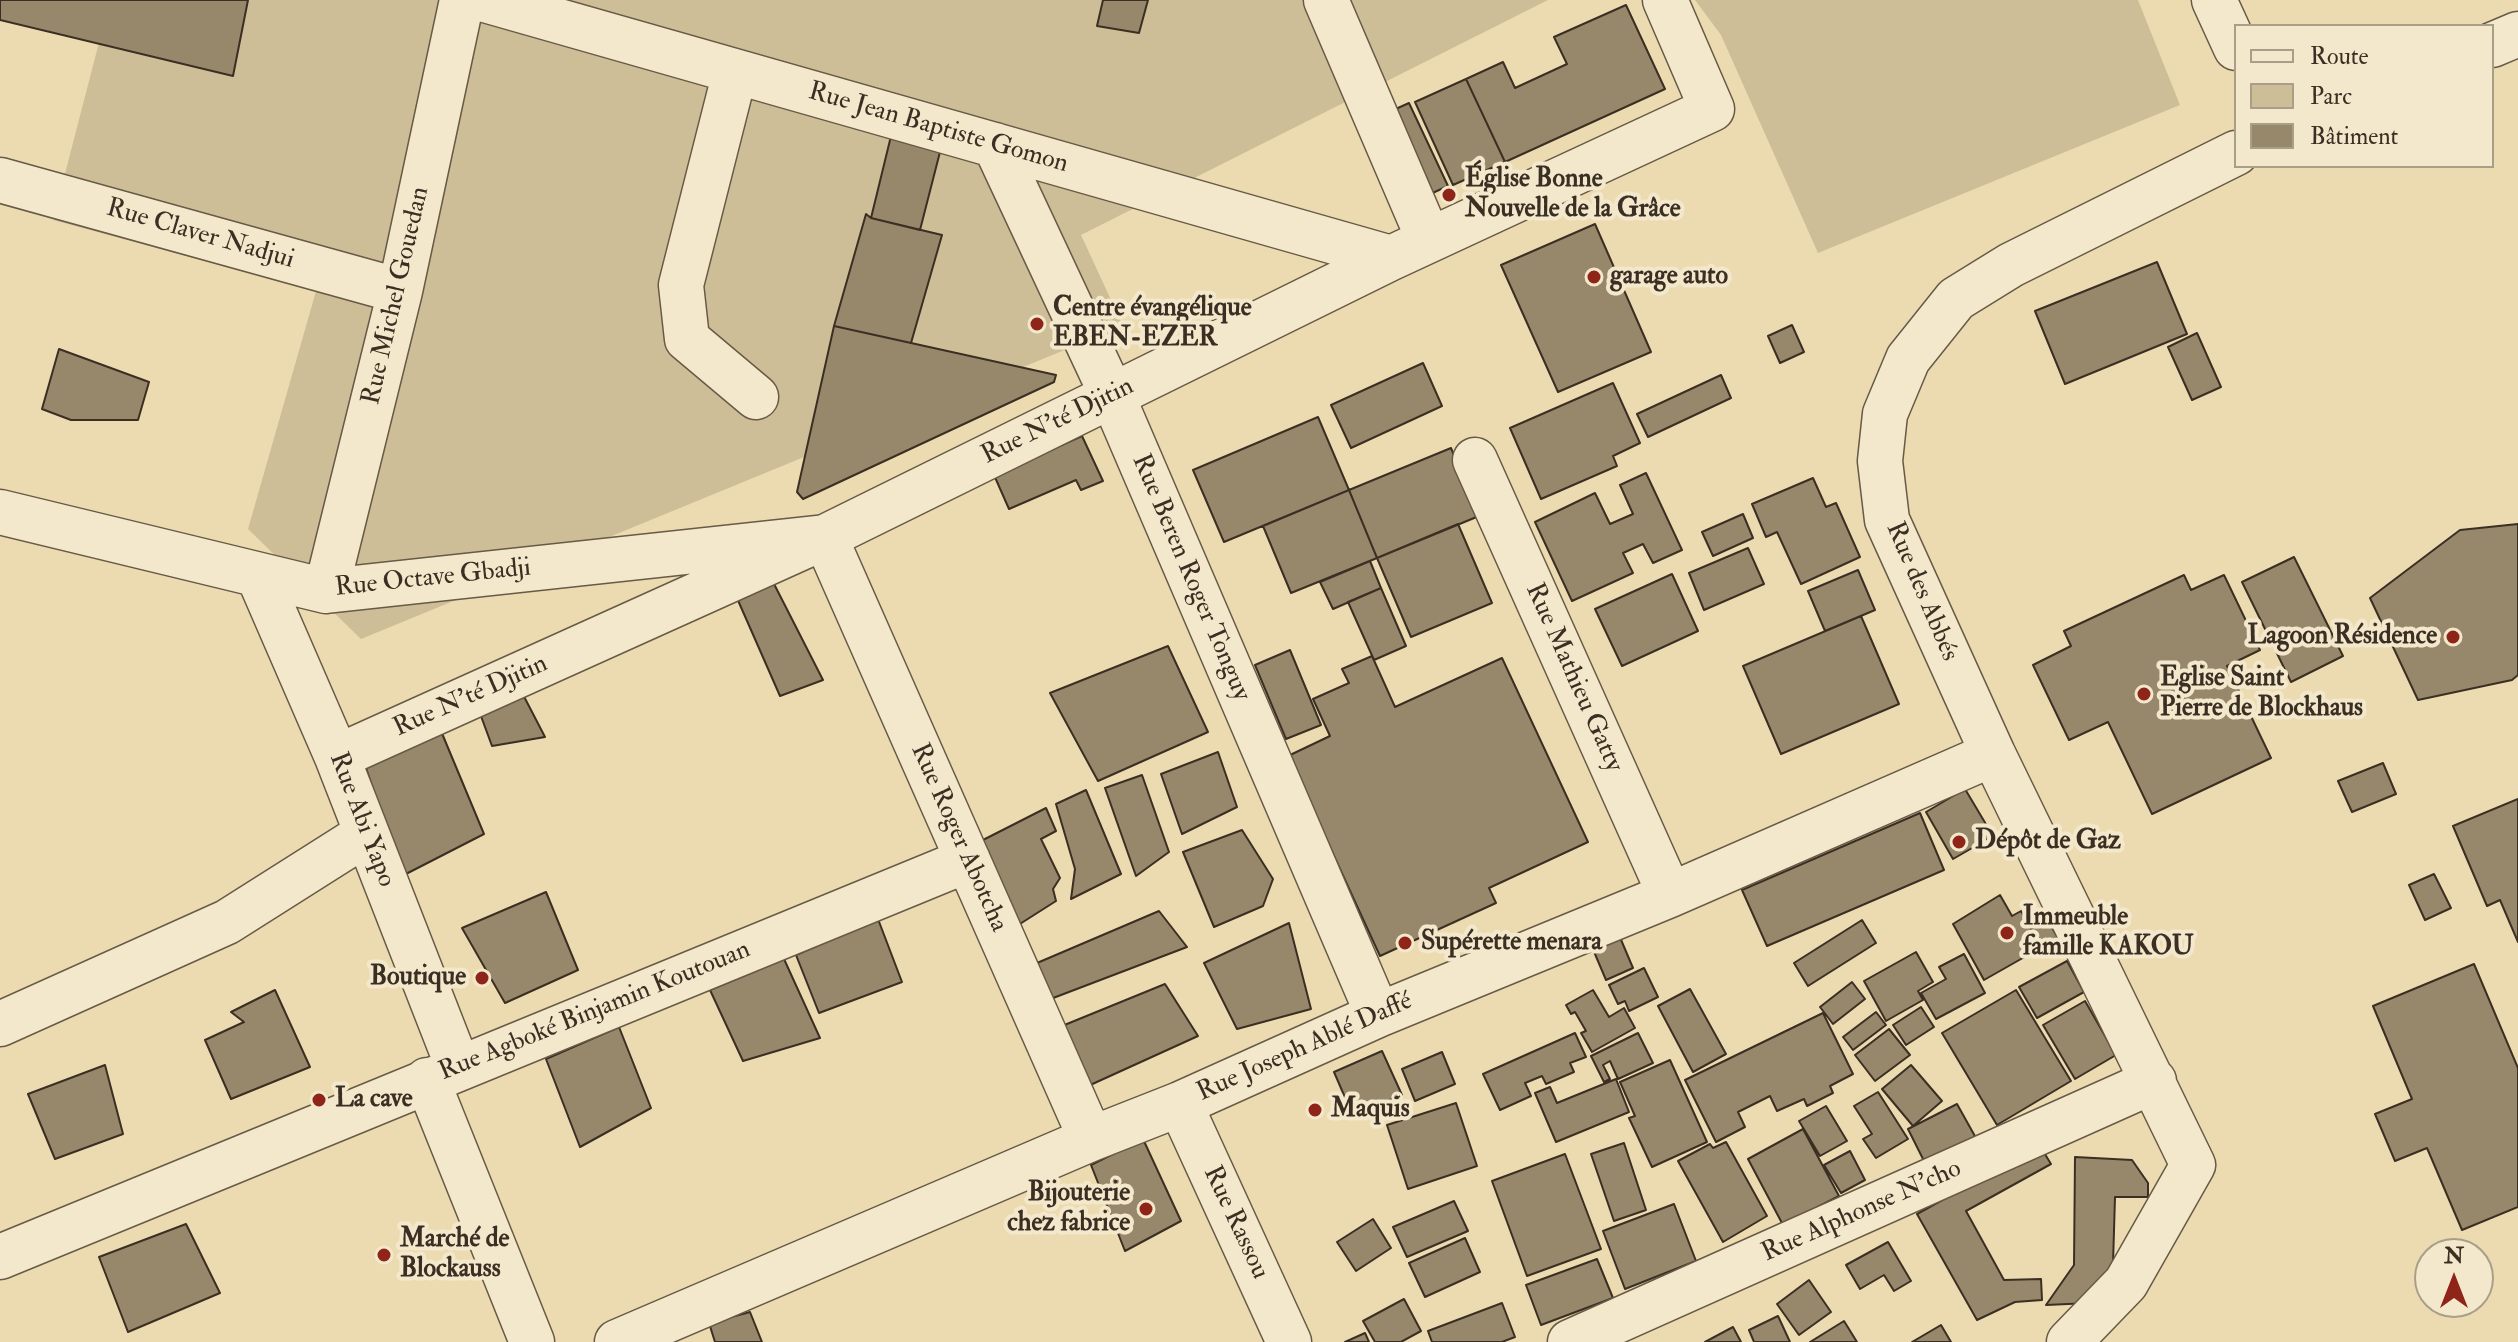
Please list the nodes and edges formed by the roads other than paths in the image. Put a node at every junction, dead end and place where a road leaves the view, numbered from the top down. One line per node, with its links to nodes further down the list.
1 (462, 0): 14 (street, Rue Michel Gouedan)
2 (485, 0): 9 (street, Rue Jean Baptiste Gomon)
3 (1326, 0): 13 (street)
4 (1665, 0): 13 (street, Rue N'té Djitin)
5 (2214, 0): 7 (street)
6 (2518, 34): 8 (street)
7 (2234, 44)
8 (2494, 44)
9 (735, 72): 10 (street, Rue Jean Baptiste Gomon); 16 (street)
10 (995, 145): 13 (street, Rue Jean Baptiste Gomon); 15 (street, Rue Beren Roger Tonguy)
11 (2234, 154): 22 (street, Rue des Abbés)
12 (0, 180): 14 (street, Rue Claver Nadjui)
13 (1410, 249): 15 (street, Rue N'té Djitin)
14 (400, 291): 21 (street, Rue Michel Gouedan)
15 (1112, 395): 19 (street, Rue N'té Djitin); 27 (street, Rue Beren Roger Tonguy)
16 (756, 397)
17 (1475, 460): 26 (street, Rue Mathieu Gatty)
18 (1, 521): 20 (street, Rue Octave Gbadji)
19 (825, 537): 21 (street, Rue Octave Gbadji); 23 (street, Rue N'té Djitin); 25 (street, Rue Roger Abotcha)
20 (258, 575): 21 (street, Rue Octave Gbadji); 23 (street, Rue Abi Yapo)
21 (326, 591)
22 (1993, 754): 26 (street, Rue Joseph Ablé Daffé); 30 (street, Rue des Abbés)
23 (337, 757): 24 (street, Rue Abi Yapo)
24 (366, 834): 28 (street); 29 (street, Rue Abi Yapo)
25 (968, 860): 29 (street, Rue Agboké Binjamin Koutouan); 32 (street, Rue Roger Abotcha)
26 (1670, 895): 27 (street, Rue Joseph Ablé Daffé)
27 (1378, 1015): 31 (street, Rue Joseph Ablé Daffé)
28 (0, 1024)
29 (442, 1074): 33 (street, Rue Agboké Binjamin Koutouan); 34 (street, Rue Abi Yapo)
30 (2154, 1081): 37 (street, Rue Alphonse N'cho); 38 (street, Rue des Abbés)
31 (1180, 1104): 32 (street, Rue Joseph Ablé Daffé); 36 (street, Rue Rassou)
32 (1091, 1139): 35 (street, Rue Joseph Ablé Daffé)
33 (0, 1257)
34 (532, 1342)
35 (617, 1342)
36 (1289, 1342)
37 (1570, 1342)
38 (2069, 1342)

